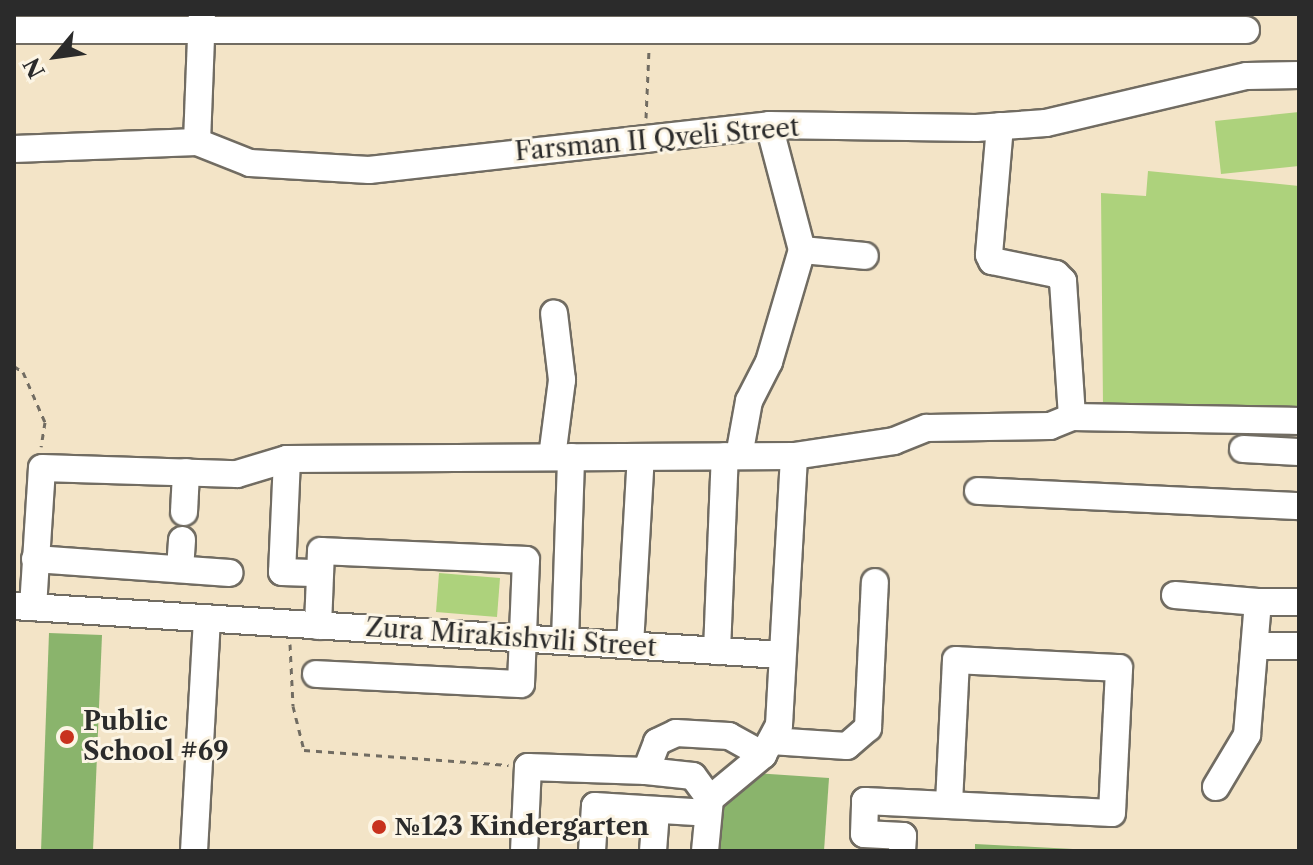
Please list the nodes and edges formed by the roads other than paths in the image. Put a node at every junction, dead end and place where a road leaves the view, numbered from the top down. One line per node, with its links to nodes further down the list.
1 (202, 21): 2 (street); 4 (street); 9 (street)
2 (313, 22): 3 (street)
3 (1246, 22): 6 (street)
4 (14, 30)
5 (1299, 75): 6 (street, Farsman II Qveli Street)
6 (1247, 76): 8 (street, Farsman II Qveli Street)
7 (769, 125): 8 (street, Farsman II Qveli Street); 9 (street, Farsman II Qveli Street); 11 (street)
8 (1000, 126): 14 (street)
9 (197, 142): 10 (street, Farsman II Qveli Street)
10 (14, 149)
11 (802, 250): 12 (street); 18 (street)
12 (865, 256)
13 (554, 313): 20 (street)
14 (1072, 417): 15 (street); 19 (street)
15 (1299, 421)
16 (1243, 449): 17 (street)
17 (1299, 452)
18 (732, 456): 19 (street); 21 (street); 45 (street)
19 (794, 456): 46 (street)
20 (561, 457): 21 (street); 22 (street); 41 (street)
21 (641, 457): 42 (street)
22 (287, 459): 23 (street); 32 (street)
23 (186, 472): 25 (street); 27 (street)
24 (978, 491): 26 (street)
25 (26, 500): 29 (street)
26 (1299, 506)
27 (184, 512)
28 (182, 540): 30 (street)
29 (35, 559): 30 (street); 37 (street)
30 (180, 569): 31 (street)
31 (229, 573)
32 (320, 573): 39 (street); 40 (street)
33 (875, 582): 48 (street)
34 (1175, 595): 35 (street)
35 (1258, 602): 36 (street); 43 (street)
36 (1299, 602)
37 (23, 607): 38 (street, Zura Mirakishvili Street)
38 (207, 618): 39 (street, Zura Mirakishvili Street); 54 (street)
39 (318, 626): 40 (street, Zura Mirakishvili Street)
40 (523, 639): 41 (street, Zura Mirakishvili Street); 47 (street)
41 (565, 641): 42 (street, Zura Mirakishvili Street)
42 (630, 645): 45 (street, Zura Mirakishvili Street)
43 (1257, 646): 44 (street); 50 (street)
44 (1299, 646)
45 (717, 651): 46 (street, Zura Mirakishvili Street)
46 (782, 655): 48 (street)
47 (316, 674)
48 (767, 748): 49 (street); 52 (street)
49 (646, 771): 52 (street); 55 (street)
50 (1216, 787)
51 (949, 805): 51 (street); 59 (street)
52 (709, 806): 53 (street); 58 (street)
53 (656, 811): 56 (street); 57 (street)
54 (194, 851)
55 (524, 851)
56 (592, 851)
57 (653, 851)
58 (705, 851)
59 (902, 851)

